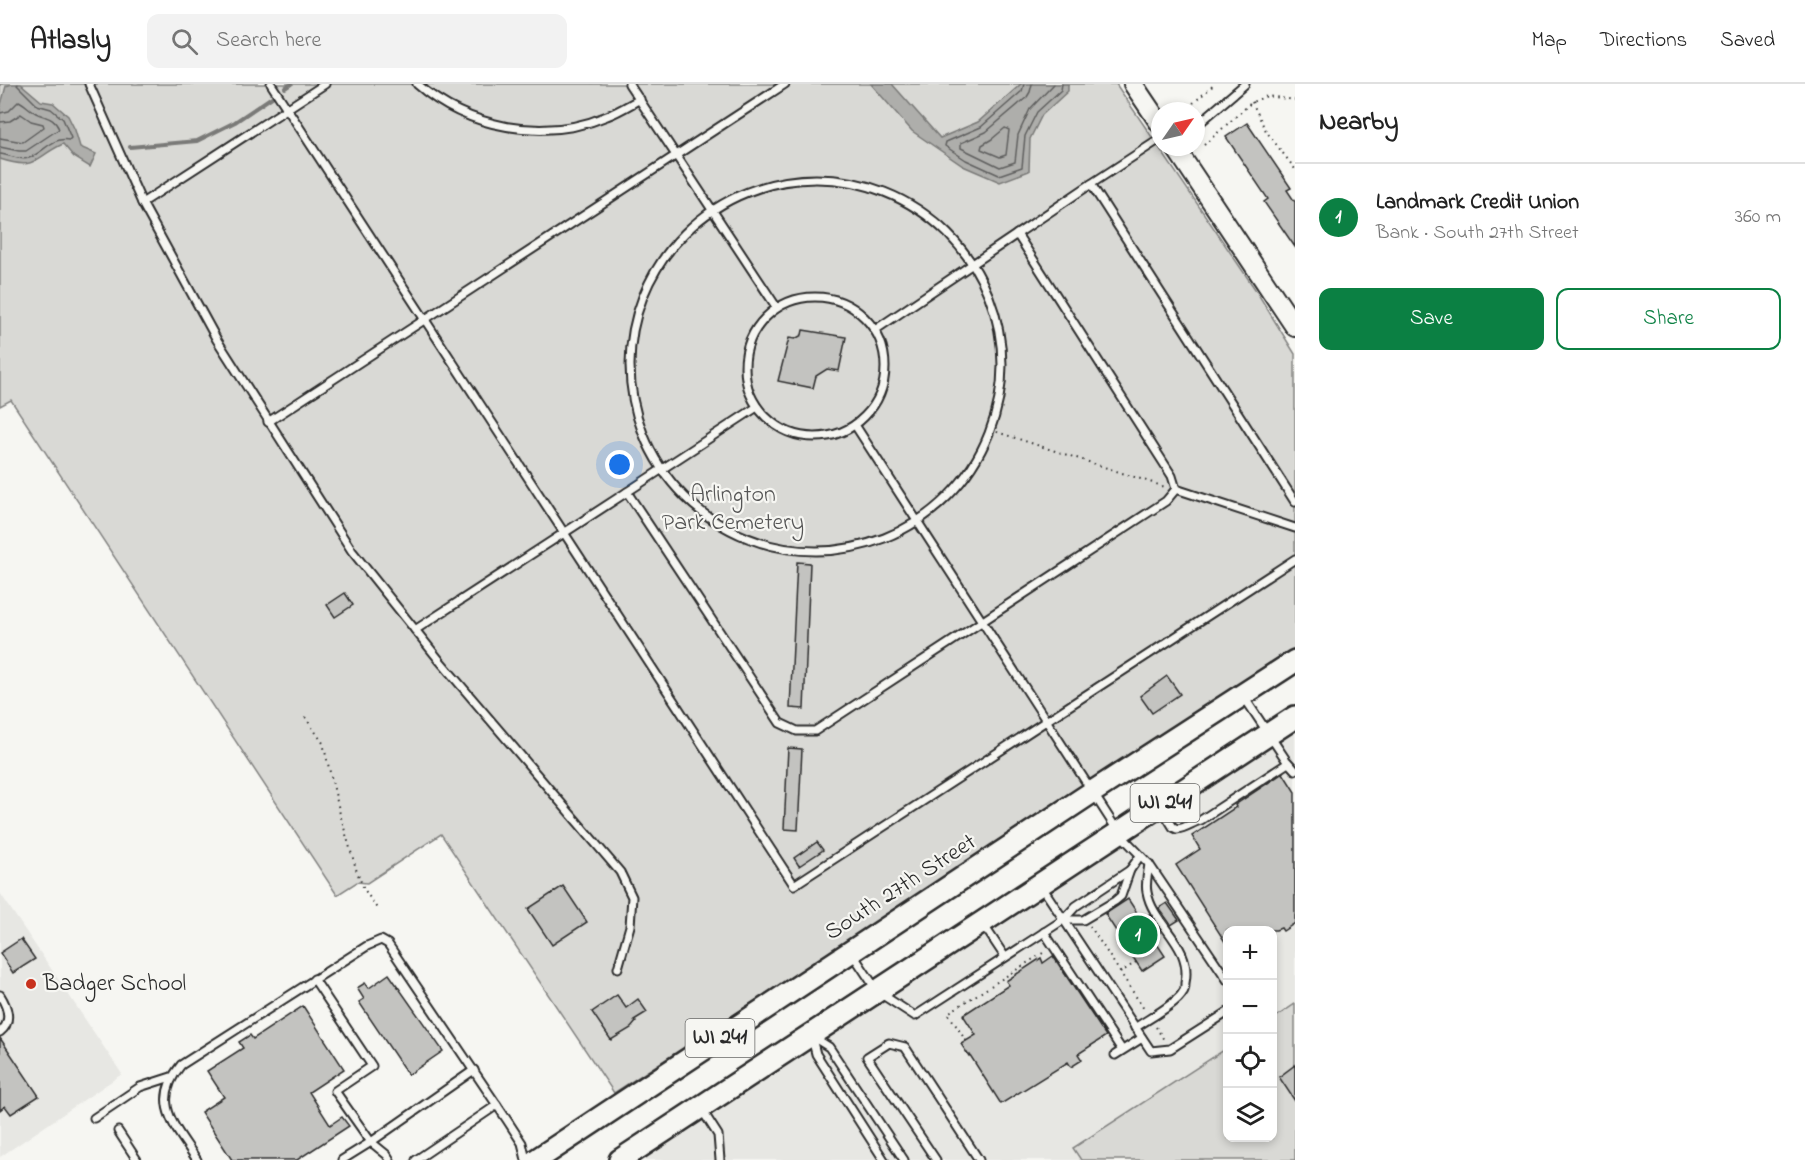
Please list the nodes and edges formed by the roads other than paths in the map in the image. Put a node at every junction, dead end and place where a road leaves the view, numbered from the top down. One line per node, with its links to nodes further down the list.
1 (89, 84): 17 (lane)
2 (272, 84): 10 (lane)
3 (325, 84): 10 (lane)
4 (417, 84): 9 (lane)
5 (629, 84): 9 (lane)
6 (785, 84): 14 (lane)
7 (1133, 84): 11 (street)
8 (1245, 84): 12 (lane)
9 (640, 99): 14 (lane)
10 (288, 109): 17 (lane); 22 (lane)
11 (1151, 111)
12 (1205, 118)
13 (1151, 145): 16 (lane)
14 (676, 155): 18 (lane); 22 (lane)
15 (1181, 156): 23 (street)
16 (1091, 184): 19 (lane); 31 (lane)
17 (142, 203): 26 (lane)
18 (712, 210): 20 (lane); 21 (lane); 28 (lane)
19 (1017, 234): 20 (lane); 29 (lane)
20 (973, 264): 24 (lane); 32 (lane)
21 (777, 308): 24 (lane); 25 (lane)
22 (426, 319): 26 (lane); 34 (lane)
23 (1295, 327)
24 (875, 330): 27 (lane)
25 (758, 407): 27 (lane); 28 (lane)
26 (268, 422): 37 (lane)
27 (855, 425): 32 (lane)
28 (661, 470): 30 (lane); 32 (lane)
29 (1176, 489): 33 (lane); 36 (lane)
30 (627, 492): 34 (lane); 36 (lane)
31 (1295, 502)
32 (918, 522): 36 (lane)
33 (1295, 528)
34 (565, 533): 37 (lane); 41 (lane)
35 (1295, 559): 41 (lane)
36 (982, 621): 41 (lane)
37 (415, 630): 57 (lane)
38 (1295, 661): 39 (main road, South 27th Street / WI 241)
39 (1243, 695): 42 (lane); 44 (main road, South 27th Street / WI 241)
40 (1295, 717): 42 (main road, WI 241)
41 (1048, 720): 44 (lane)
42 (1269, 734): 43 (lane); 45 (main road, WI 241)
43 (1293, 767): 46 (lane)
44 (1094, 791): 47 (lane); 55 (main road, South 27th Street / WI 241)
45 (1167, 801): 46 (lane); 46 (lane); 47 (main road, WI 241)
46 (1193, 822)
47 (1119, 833): 48 (lane); 51 (main road, WI 241)
48 (1140, 856): 49 (lane); 50 (lane)
49 (1149, 864): 59 (lane); 63 (lane)
50 (1130, 870): 52 (lane); 52 (lane)
51 (1041, 884): 52 (lane); 53 (main road, WI 241)
52 (1063, 920): 54 (lane); 63 (lane)
53 (982, 923): 56 (lane); 60 (main road, WI 241)
54 (1044, 932): 56 (lane); 66 (lane)
55 (851, 951): 60 (lane); 80 (main road, South 27th Street / WI 241)
56 (1005, 957): 60 (lane)
57 (618, 968)
58 (314, 979): 67 (lane); 68 (lane); 73 (lane)
59 (1226, 980)
60 (878, 992): 65 (main road, WI 241)
61 (0, 995): 64 (lane)
62 (1223, 1015): 66 (lane)
63 (1135, 1028): 66 (lane)
64 (0, 1032)
65 (811, 1036): 70 (main road, WI 241); 83 (lane); 84 (lane)
66 (1142, 1038)
67 (474, 1070): 69 (lane); 73 (lane)
68 (171, 1077): 71 (lane); 75 (lane)
69 (497, 1105): 78 (lane); 79 (lane)
70 (701, 1108): 81 (main road, WI 241); 82 (lane)
71 (94, 1118)
72 (118, 1131): 74 (lane)
73 (371, 1142): 76 (lane); 77 (lane)
74 (137, 1160)
75 (197, 1160)
76 (342, 1160)
77 (390, 1160)
78 (416, 1160)
79 (526, 1160)
80 (536, 1160)
81 (620, 1160)
82 (720, 1160)
83 (884, 1160)
84 (904, 1160)
85 (936, 1160): 86 (lane)
86 (979, 1160)

